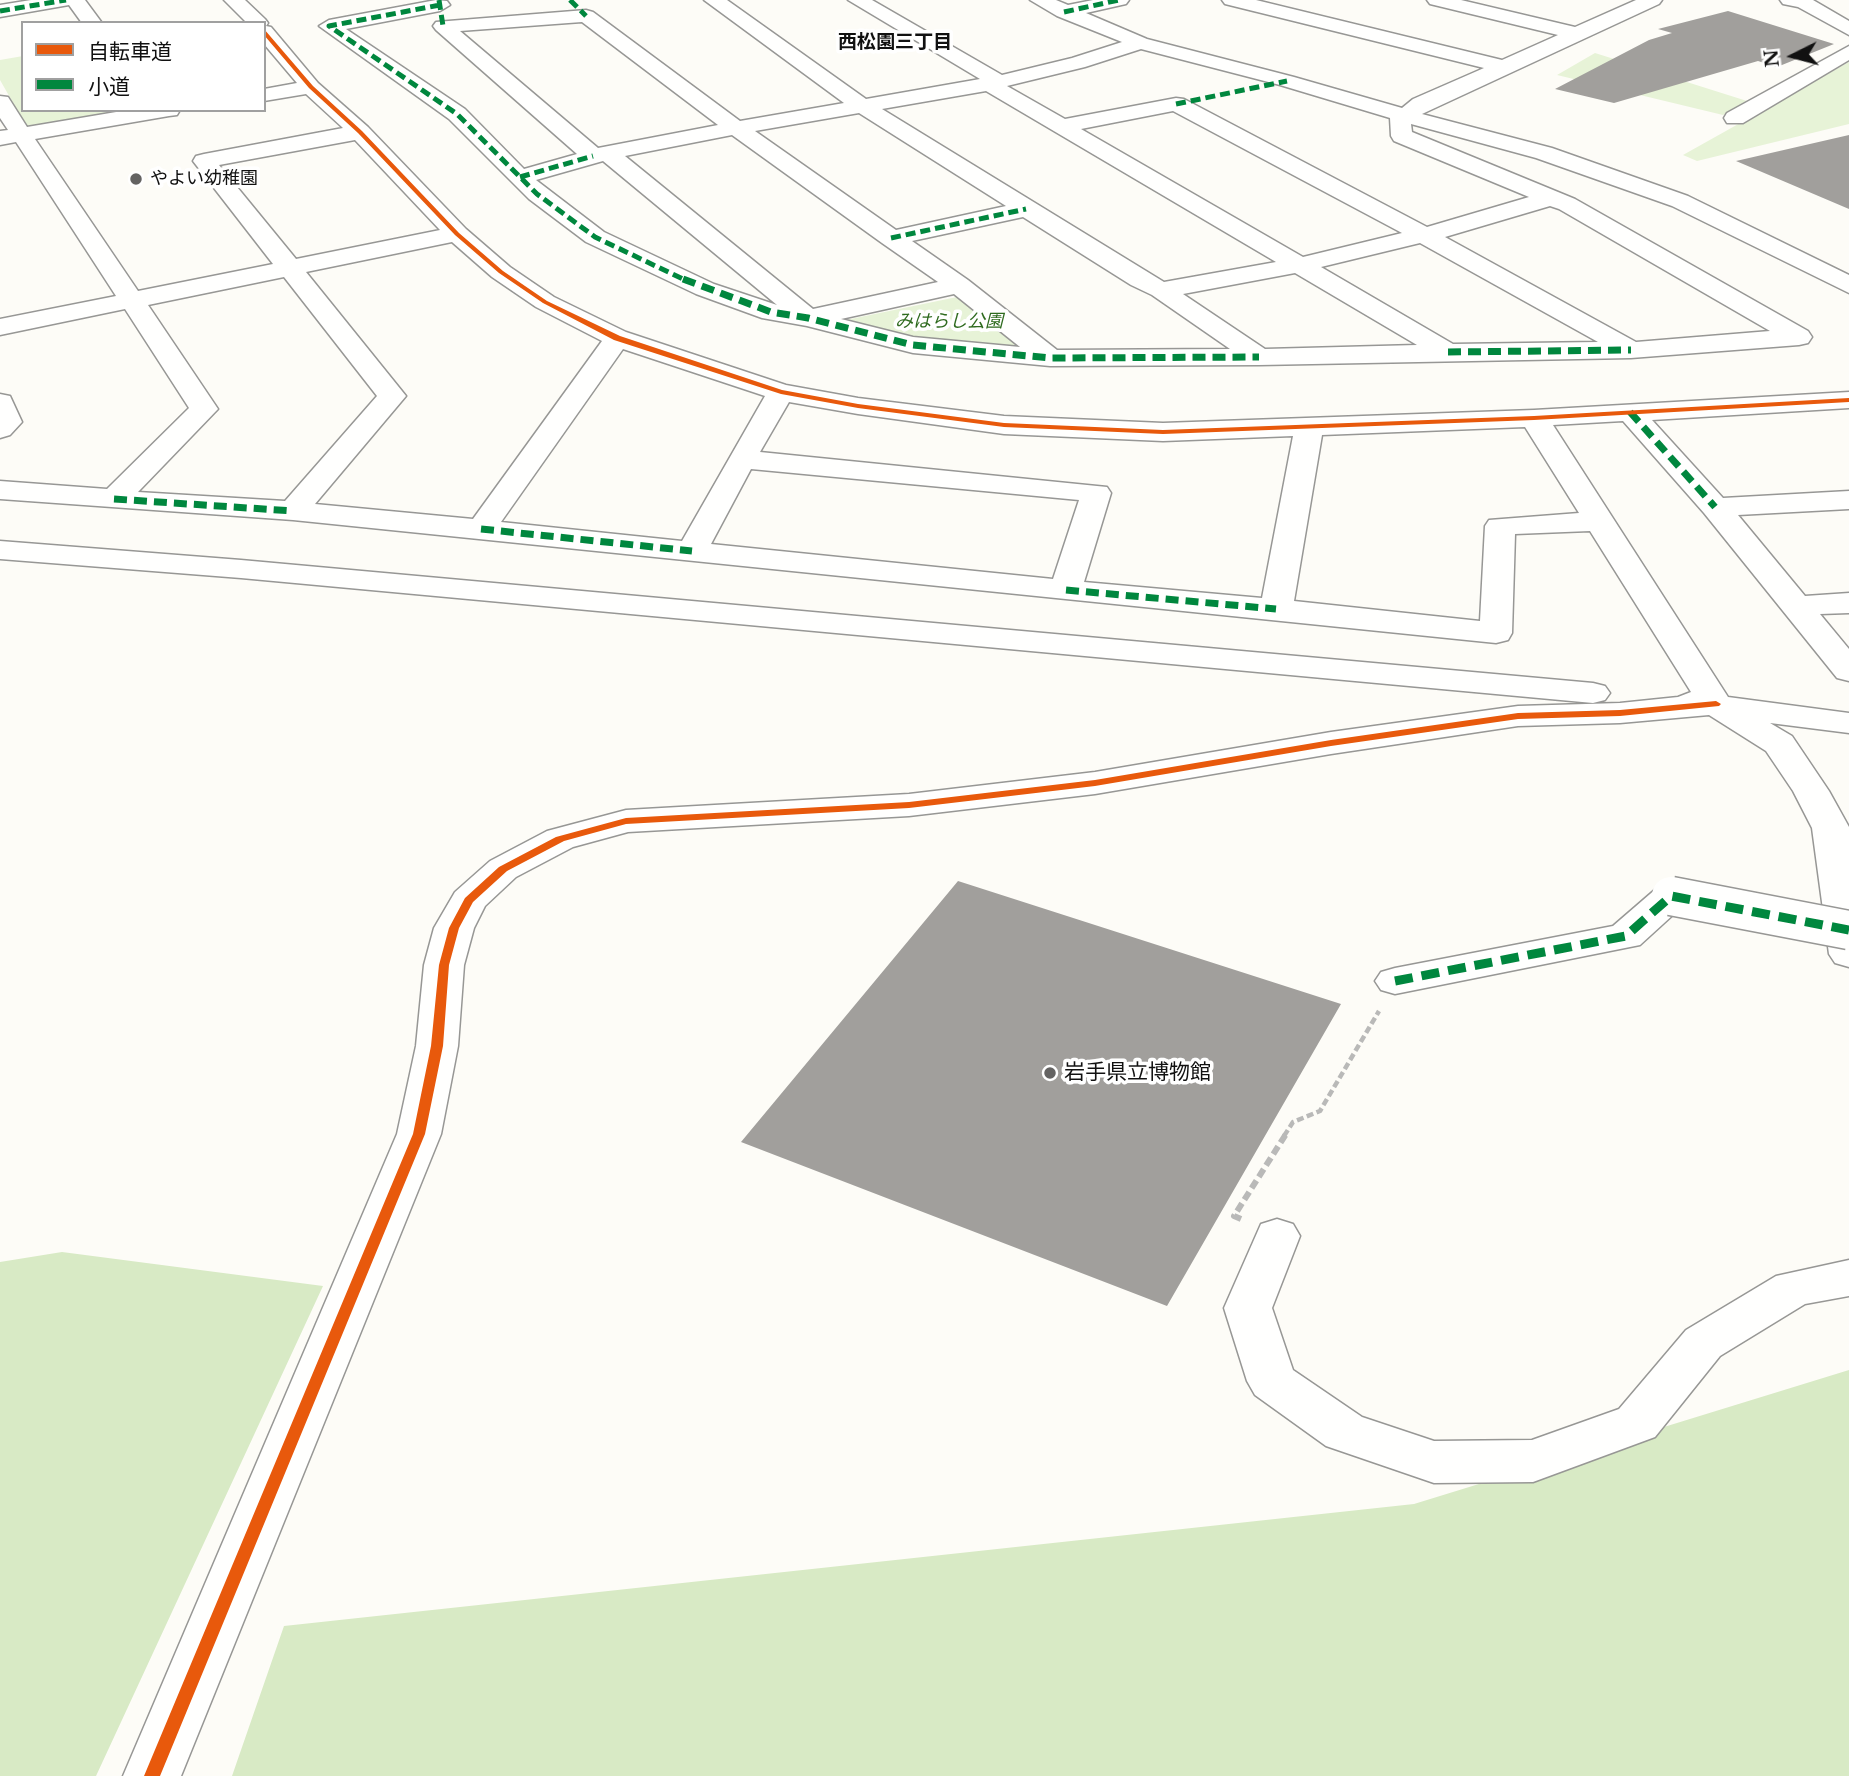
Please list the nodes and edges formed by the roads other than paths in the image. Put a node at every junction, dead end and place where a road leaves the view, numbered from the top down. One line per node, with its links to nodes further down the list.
1 (66, 0): 14 (street)
2 (75, 0): 17 (street)
3 (233, 0): 18 (street)
4 (570, 0): 16 (street)
5 (713, 0): 31 (street)
6 (858, 0): 26 (street)
7 (1040, 0): 15 (street)
8 (1119, 0): 15 (street)
9 (1437, 0): 21 (street)
10 (1652, 0): 21 (street)
11 (1790, 0): 19 (street)
12 (1249, 2): 24 (street)
13 (441, 10): 16 (street); 39 (street); 40 (street)
14 (0, 11)
15 (1063, 12): 22 (street)
16 (586, 16): 36 (street)
17 (91, 21)
18 (255, 21)
19 (1849, 29)
20 (266, 33): 27 (street)
21 (1574, 33): 24 (street)
22 (1140, 43): 25 (street); 26 (street)
23 (1849, 52): 34 (street)
24 (1501, 66): 33 (street)
25 (1287, 81): 30 (street); 33 (street)
26 (993, 82): 31 (street); 35 (street)
27 (311, 87): 28 (street); 37 (street)
28 (266, 95)
29 (0, 102): 38 (street)
30 (1176, 104): 35 (street); 44 (street)
31 (861, 105): 36 (street); 42 (street)
32 (154, 112): 38 (street)
33 (1405, 116): 41 (street); 49 (street)
34 (1735, 118)
35 (1062, 127): 46 (street)
36 (736, 128): 39 (street); 45 (street)
37 (359, 132): 43 (street); 47 (street)
38 (10, 136): 51 (street)
39 (600, 154): 40 (street); 52 (street)
40 (520, 177): 52 (street)
41 (1549, 197): 44 (street); 55 (street)
42 (1026, 209): 45 (street); 50 (street)
43 (457, 234): 47 (street); 54 (street)
44 (1424, 235): 46 (street); 55 (street)
45 (891, 238): 48 (street)
46 (1298, 265): 50 (street); 56 (street)
47 (288, 269): 51 (street); 71 (street)
48 (959, 285): 52 (street); 58 (street)
49 (1849, 285)
50 (1161, 290): 57 (street)
51 (131, 298): 53 (street); 68 (street)
52 (808, 318): 58 (street)
53 (0, 327)
54 (617, 338): 59 (street); 73 (street)
55 (1631, 350): 56 (street)
56 (1448, 352): 57 (street)
57 (1259, 356): 58 (street)
58 (1050, 358)
59 (780, 391): 64 (street); 66 (street)
60 (1849, 400): 62 (street)
61 (0, 402): 65 (street)
62 (1630, 412): 63 (street); 70 (street)
63 (1534, 418): 64 (street); 72 (street)
64 (1309, 426): 79 (street)
65 (0, 429)
66 (741, 459): 75 (street); 76 (street)
67 (0, 489): 68 (street)
68 (114, 499): 71 (street)
69 (1849, 500): 70 (street)
70 (1714, 507): 78 (street)
71 (293, 511): 73 (street)
72 (1601, 521): 79 (street); 81 (street)
73 (481, 529): 75 (street)
74 (0, 550): 81 (street)
75 (692, 551): 76 (street)
76 (1066, 590): 79 (street)
77 (1849, 603): 78 (street)
78 (1794, 606): 80 (street)
79 (1276, 609)
80 (1849, 671)
81 (1716, 704): 82 (street); 84 (street); 88 (street)
82 (1849, 723)
83 (1849, 930): 85 (street, bridge)
84 (1849, 954)
85 (1395, 981)
86 (1277, 1236): 87 (street)
87 (1849, 1278)
88 (152, 1776)

